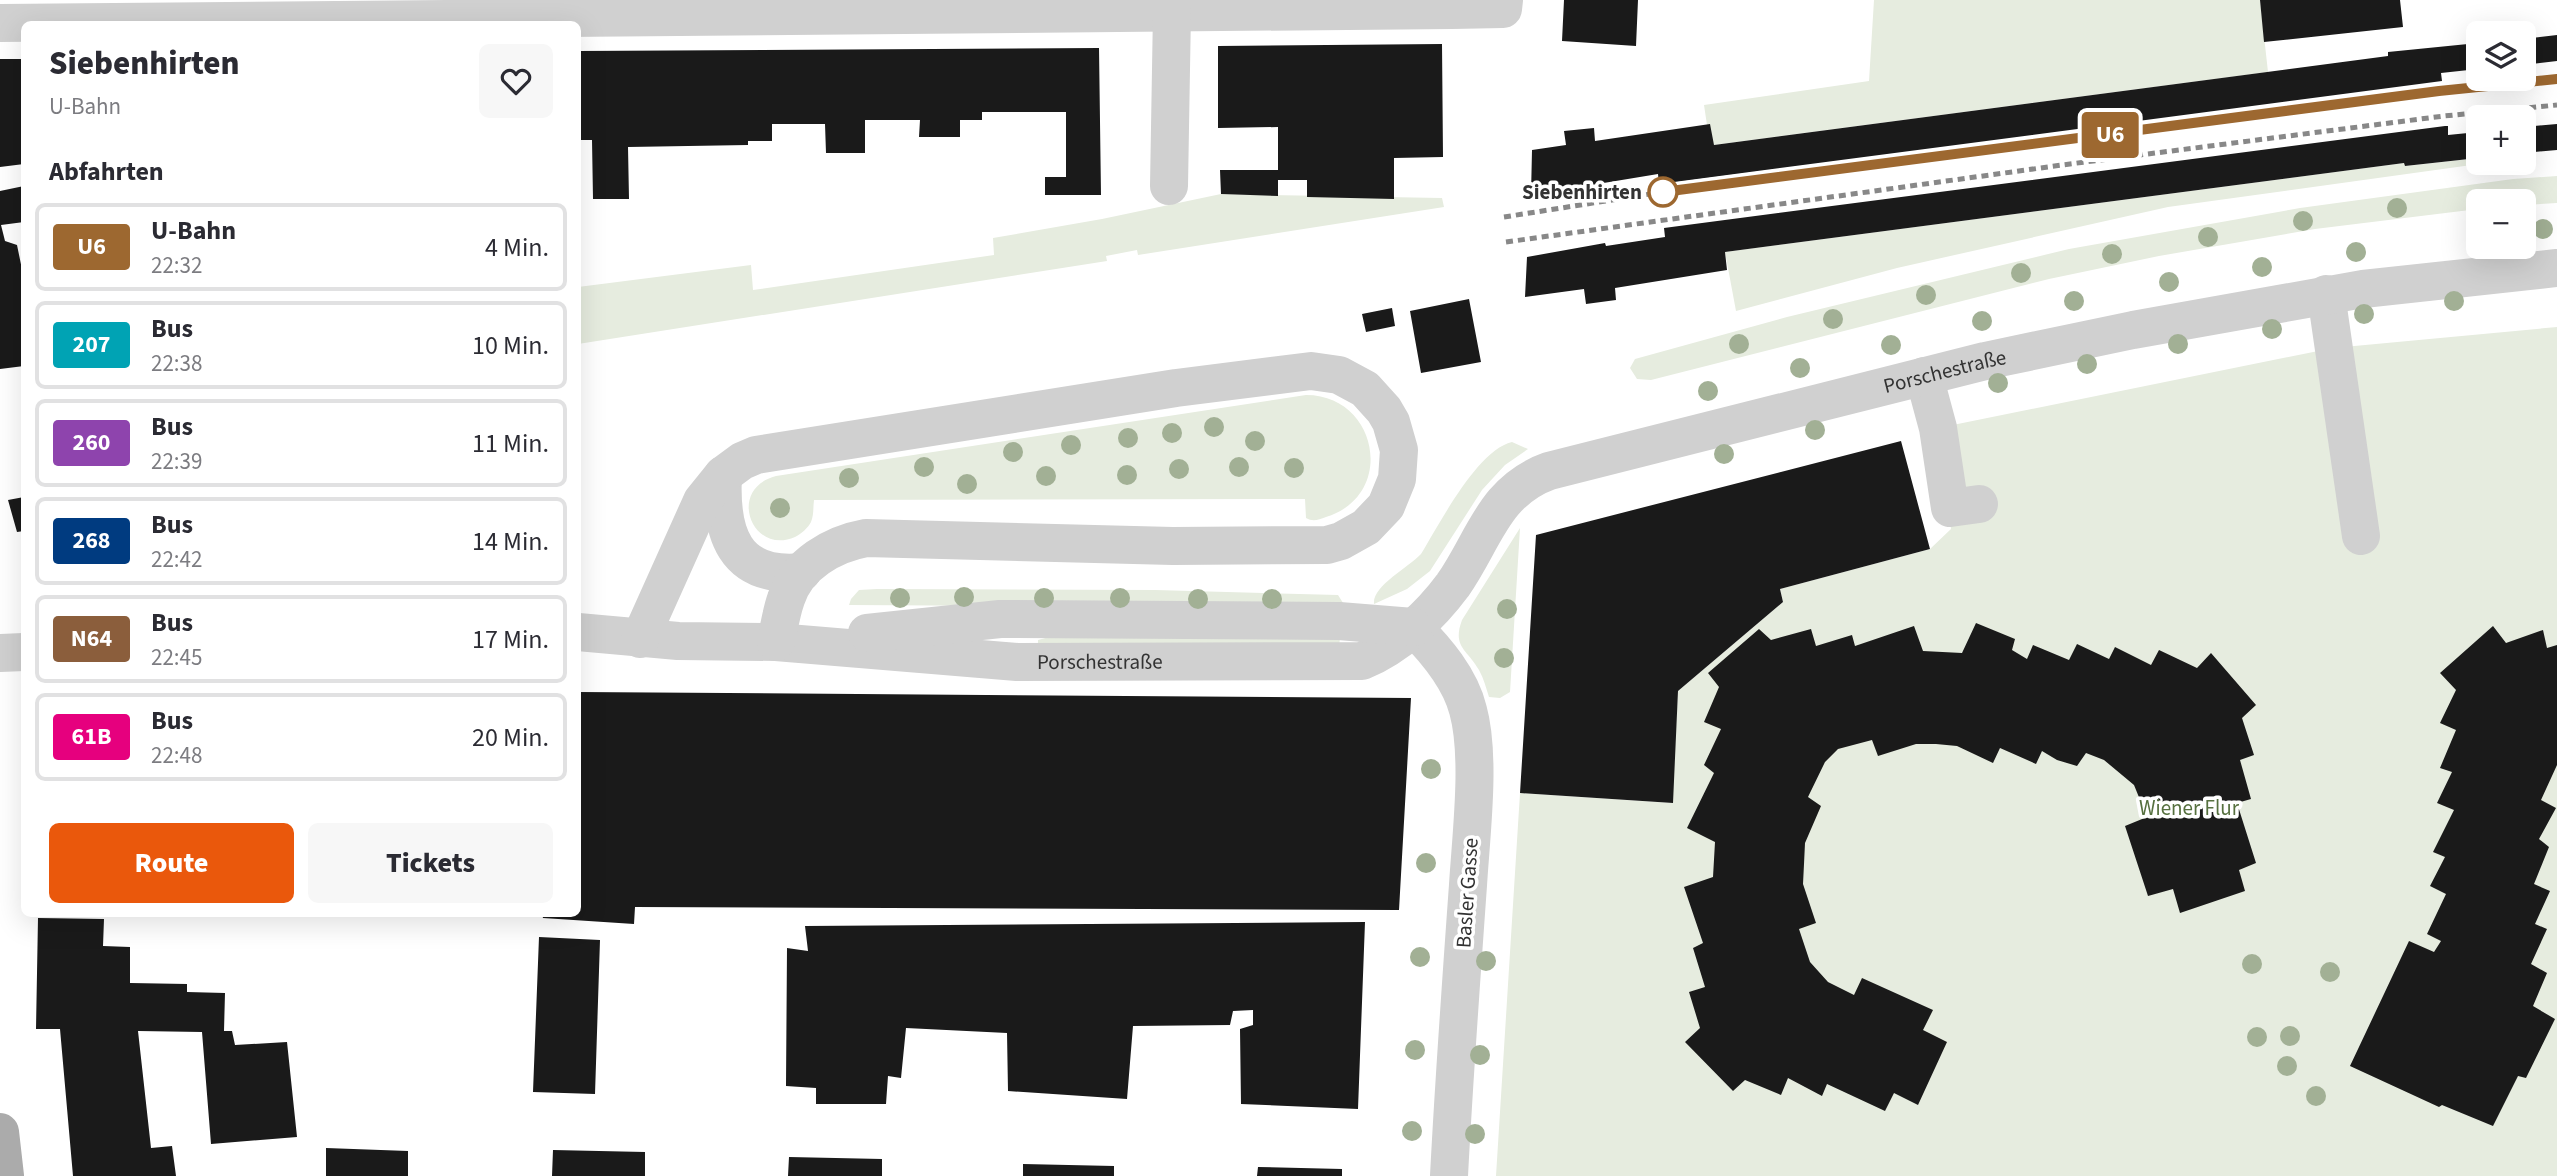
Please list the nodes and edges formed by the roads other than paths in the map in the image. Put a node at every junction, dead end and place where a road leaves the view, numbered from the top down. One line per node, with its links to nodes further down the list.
1 (1504, 4): 2 (street)
2 (1172, 12): 3 (street); 6 (street)
3 (213, 21)
4 (0, 23): 5 (street)
5 (21, 23)
6 (1169, 186)
7 (2557, 268): 8 (street, Porschestraße)
8 (2326, 294): 9 (street, Porschestraße); 12 (street)
9 (1924, 376): 11 (street); 14 (street, Porschestraße)
10 (723, 475): 13 (street); 13 (street); 16 (street)
11 (1979, 504)
12 (2361, 536)
13 (802, 572): 17 (street)
14 (1413, 627): 17 (street, Porschestraße); 22 (street, Basler Gasse)
15 (581, 632): 16 (street, Porschestraße)
16 (640, 639): 17 (street, Porschestraße)
17 (776, 642)
18 (21, 652): 19 (street)
19 (0, 653)
20 (0, 1132): 21 (main road)
21 (5, 1176)
22 (1449, 1176)

